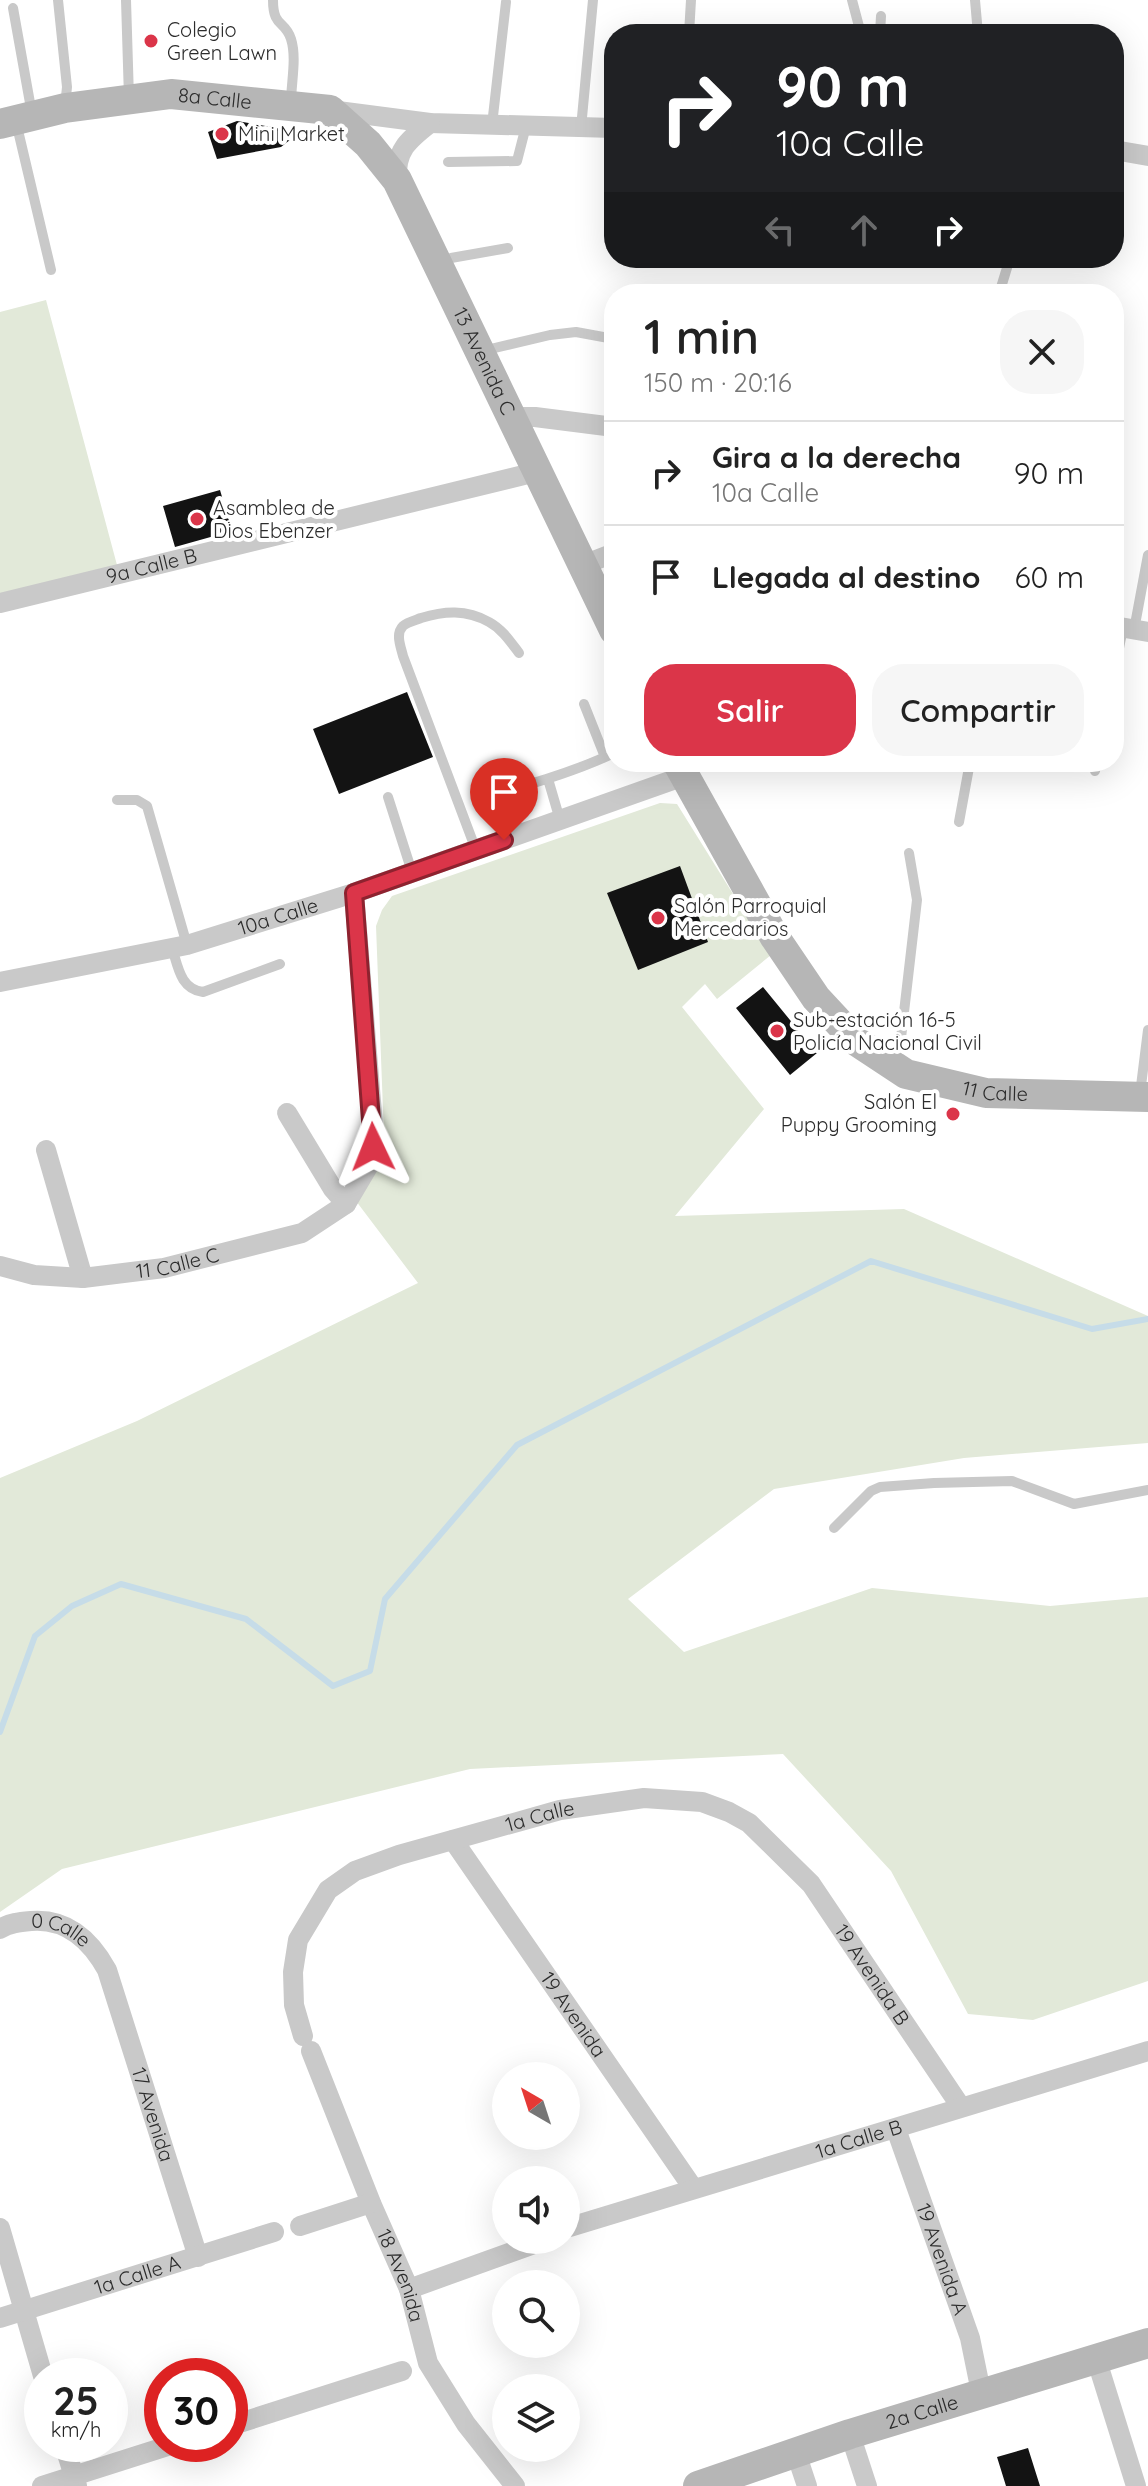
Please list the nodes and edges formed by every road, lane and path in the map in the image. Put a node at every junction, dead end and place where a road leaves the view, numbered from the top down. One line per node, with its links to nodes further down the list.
1 (58, 0): 17 (lane)
2 (126, 0): 15 (lane)
3 (273, 0): 16 (lane)
4 (593, 0): 23 (lane)
5 (691, 0): 11 (lane)
6 (852, 0): 12 (lane)
7 (975, 0): 14 (lane)
8 (506, 2): 21 (lane)
9 (13, 8): 19 (lane)
10 (881, 16): 13 (lane)
11 (690, 24)
12 (858, 24)
13 (881, 24)
14 (977, 24)
15 (129, 100): 16 (street, 8a Calle); 17 (street, 8a Calle)
16 (291, 105): 18 (street, 8a Calle)
17 (65, 108): 19 (street, 8a Calle)
18 (330, 110): 20 (street, 8a Calle); 28 (street, 13 Avenida C)
19 (16, 120): 31 (lane)
20 (430, 123): 21 (street, 8a Calle); 28 (street)
21 (492, 125): 22 (street, 8a Calle)
22 (526, 126): 23 (street, 8a Calle); 27 (lane)
23 (581, 128): 24 (street, 8a Calle)
24 (604, 128)
25 (1124, 152): 26 (street)
26 (1148, 156)
27 (448, 162)
28 (397, 180): 30 (street, 13 Avenida C)
29 (508, 248): 30 (lane)
30 (437, 264): 33 (street, 13 Avenida C)
31 (51, 270)
32 (604, 337): 33 (lane)
33 (480, 352): 34 (street, 13 Avenida C)
34 (511, 417): 35 (street); 36 (street, 13 Avenida C)
35 (604, 426)
36 (536, 472): 39 (street, 13 Avenida C); 40 (street, 9a Calle B)
37 (1148, 555): 42 (lane)
38 (604, 557): 39 (street)
39 (583, 565): 41 (street, 13 Avenida C)
40 (0, 603)
41 (604, 609)
42 (1130, 629)
43 (519, 653): 56 (lane)
44 (584, 704): 45 (lane)
45 (604, 743)
46 (604, 757): 50 (lane)
47 (674, 772): 54 (street, 10a Calle)
48 (683, 772): 64 (street, 11 Calle)
49 (968, 772): 55 (lane)
50 (548, 779): 51 (lane); 54 (lane)
51 (491, 795)
52 (388, 797): 58 (lane)
53 (117, 800): 60 (lane)
54 (560, 820): 56 (street, 10a Calle)
55 (959, 822)
56 (476, 850): 58 (street, 10a Calle)
57 (909, 853): 64 (lane)
58 (412, 872): 59 (street, 10a Calle)
59 (354, 893): 60 (street, 10a Calle); 68 (street)
60 (180, 946): 61 (lane); 62 (street, 10a Calle)
61 (280, 964)
62 (0, 982)
63 (1148, 1030): 65 (lane)
64 (891, 1064): 65 (street, 11 Calle)
65 (1144, 1097)
66 (287, 1113): 68 (street)
67 (46, 1150): 70 (street)
68 (346, 1204): 70 (street, 11 Calle C)
69 (1, 1269): 70 (street, 11 Calle C)
70 (83, 1278)
71 (1148, 1490): 72 (lane)
72 (834, 1528)
73 (453, 1840): 74 (street, 1a Calle); 75 (street, 1a Calle); 81 (street, 19 Avenida)
74 (775, 1848): 79 (street, 19 Avenida B)
75 (313, 1913): 82 (street, 18 Avenida)
76 (0, 1929): 77 (street, 0 Calle)
77 (107, 1970): 88 (street, 17 Avenida)
78 (1148, 2051): 79 (street, 1a Calle B)
79 (961, 2107): 80 (street, 1a Calle B)
80 (896, 2129): 81 (street, 1a Calle B); 96 (street, 19 Avenida A)
81 (693, 2188): 83 (street, 1a Calle B)
82 (371, 2203): 84 (street); 89 (street, 18 Avenida)
83 (580, 2224)
84 (300, 2226)
85 (0, 2228): 90 (street)
86 (274, 2232): 88 (street, 1a Calle A)
87 (506, 2254): 89 (street)
88 (198, 2257): 90 (street, 1a Calle A)
89 (409, 2289): 104 (street, 18 Avenida)
90 (23, 2312): 91 (street, 1a Calle A); 93 (street)
91 (0, 2318)
92 (1148, 2343): 94 (street, 2a Calle)
93 (37, 2358)
94 (1096, 2358): 96 (street, 2a Calle); 107 (street)
95 (402, 2371): 97 (street)
96 (981, 2392): 98 (street, 2a Calle)
97 (248, 2420)
98 (850, 2434): 99 (street, 2a Calle); 106 (street)
99 (796, 2453): 102 (street, 2a Calle); 105 (street)
100 (144, 2455): 101 (street)
101 (76, 2481): 103 (street)
102 (713, 2484)
103 (42, 2486)
104 (515, 2486)
105 (807, 2486)
106 (867, 2486)
107 (1136, 2486)

